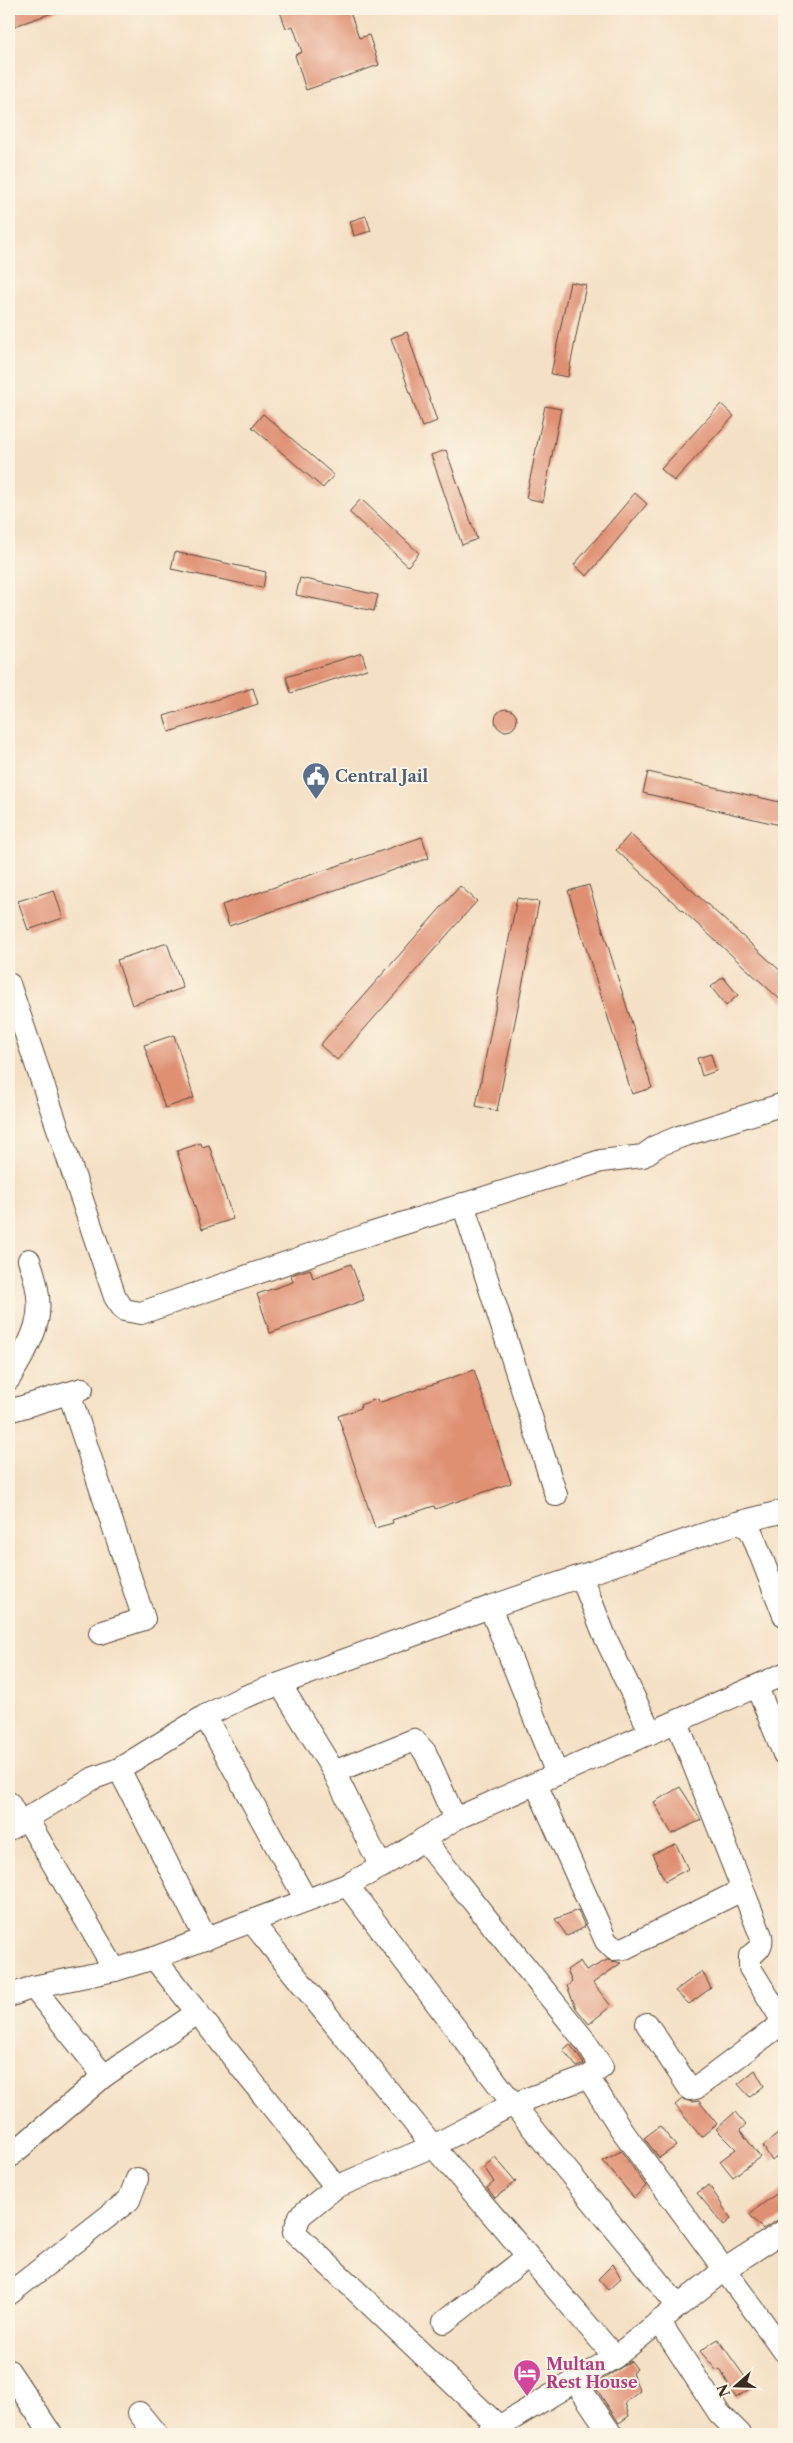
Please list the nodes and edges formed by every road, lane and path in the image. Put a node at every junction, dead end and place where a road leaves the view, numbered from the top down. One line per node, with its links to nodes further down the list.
1 (9, 984): 3 (street)
2 (784, 1104): 3 (street)
3 (464, 1204): 7 (street)
4 (29, 1260): 5 (street)
5 (9, 1378)
6 (9, 1411): 13 (street)
7 (556, 1495)
8 (784, 1511): 9 (street)
9 (737, 1523): 10 (street); 12 (street)
10 (581, 1576): 11 (street); 19 (street)
11 (490, 1607): 15 (street); 23 (street)
12 (784, 1615)
13 (100, 1633)
14 (784, 1674): 16 (street)
15 (280, 1684): 17 (street); 22 (street)
16 (757, 1687): 18 (street); 20 (street)
17 (205, 1716): 21 (street); 32 (street)
18 (677, 1722): 19 (street); 31 (street)
19 (652, 1733): 23 (street)
20 (784, 1754)
21 (119, 1769): 27 (street); 34 (street)
22 (334, 1772): 26 (street); 29 (street)
23 (557, 1774): 24 (street)
24 (536, 1784): 26 (street); 31 (street)
25 (9, 1803): 27 (street)
26 (456, 1819): 28 (street)
27 (18, 1824): 36 (street)
28 (422, 1839): 29 (street); 43 (street)
29 (381, 1867): 30 (street)
30 (347, 1885): 32 (street); 44 (street)
31 (742, 1890): 40 (street)
32 (306, 1900): 33 (street)
33 (252, 1922): 34 (street); 45 (street)
34 (206, 1939): 35 (street)
35 (154, 1958): 36 (street); 39 (street)
36 (115, 1970): 37 (street)
37 (33, 1987): 38 (street); 42 (street)
38 (9, 1996)
39 (198, 2012): 42 (street); 48 (street)
40 (784, 2023): 41 (street)
41 (647, 2024)
42 (104, 2076): 46 (street)
43 (588, 2077): 44 (street); 51 (street)
44 (513, 2104): 45 (street); 53 (street)
45 (433, 2146): 48 (street); 50 (street)
46 (9, 2157)
47 (137, 2180): 52 (street)
48 (336, 2187): 61 (street)
49 (784, 2231): 51 (street)
50 (527, 2257): 55 (street); 57 (street)
51 (725, 2269): 53 (street); 56 (street)
52 (9, 2294)
53 (678, 2306): 54 (street)
54 (659, 2321): 57 (street); 65 (street)
55 (444, 2322)
56 (784, 2351)
57 (615, 2357): 59 (street)
58 (9, 2371): 62 (street)
59 (575, 2381): 61 (street); 64 (street)
60 (139, 2413): 63 (street)
61 (492, 2430)
62 (51, 2434)
63 (156, 2434)
64 (611, 2434)
65 (740, 2434)

